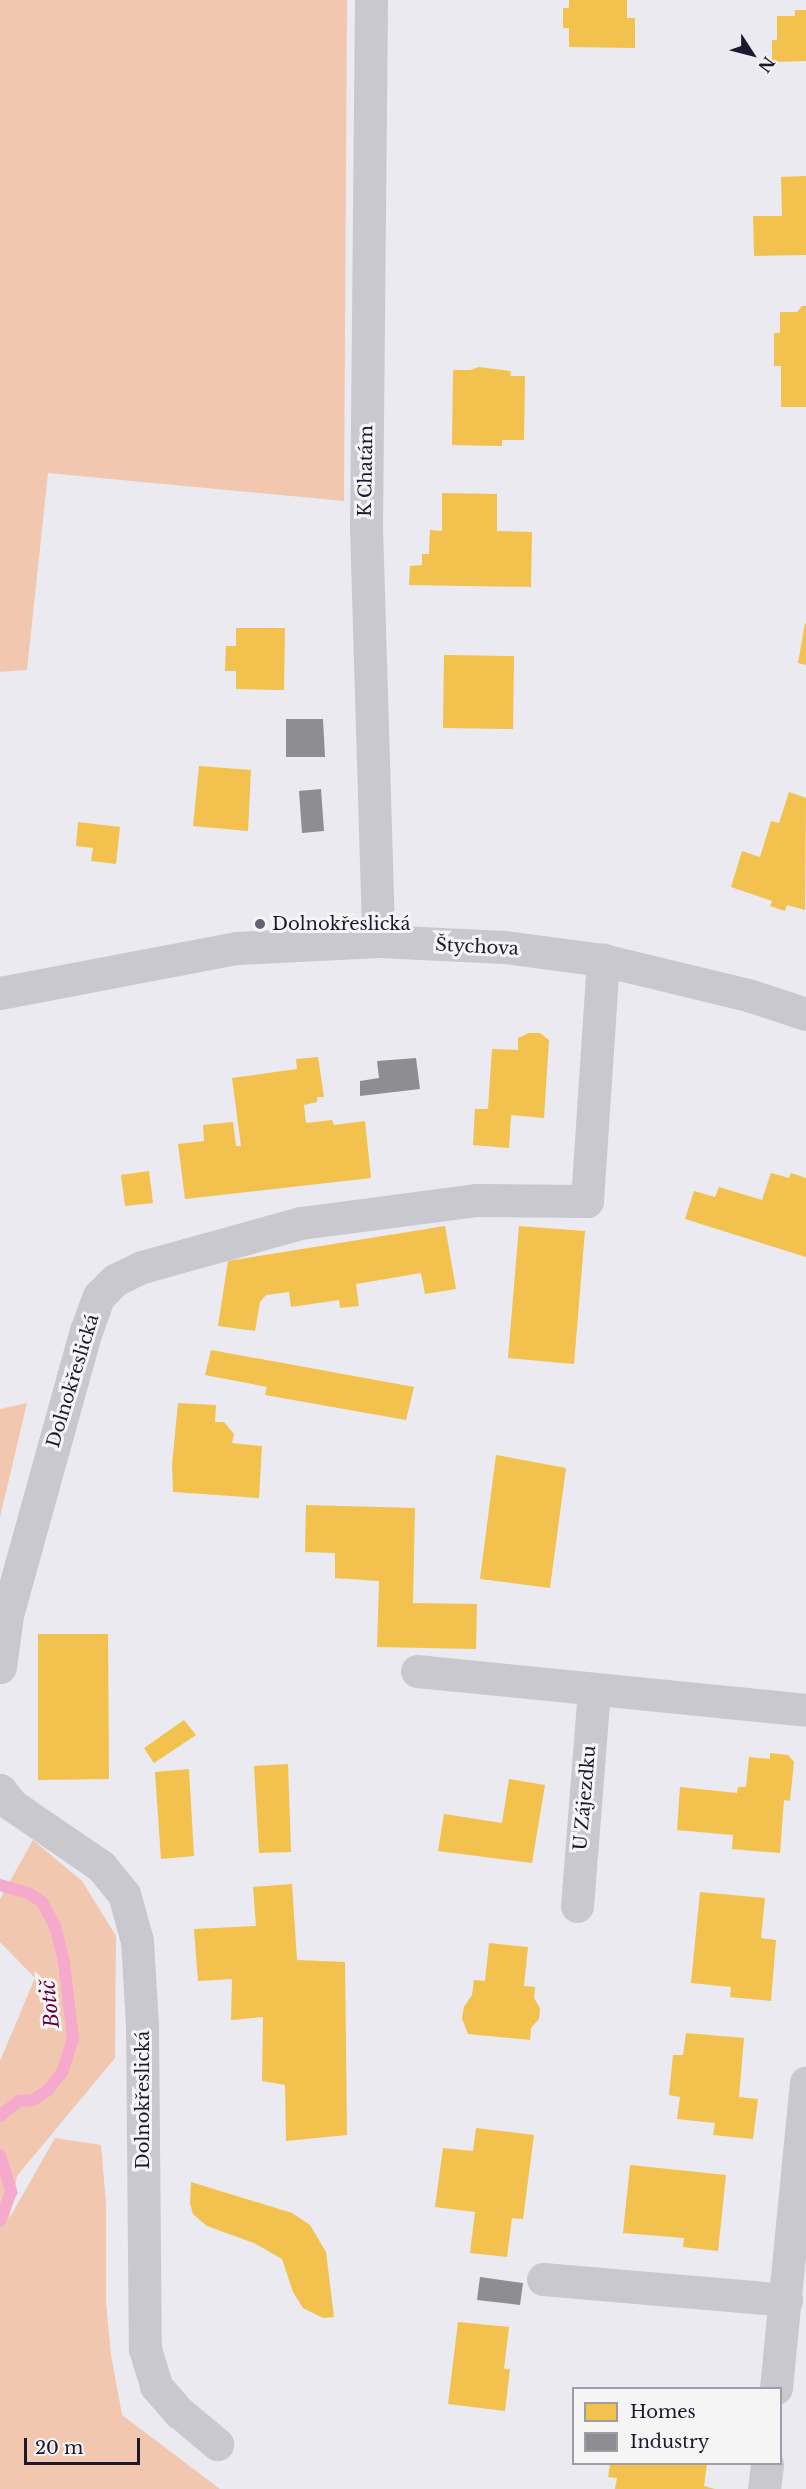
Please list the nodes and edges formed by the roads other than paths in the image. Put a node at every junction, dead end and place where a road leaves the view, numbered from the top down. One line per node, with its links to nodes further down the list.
1 (371, 0): 2 (street, K Chatám)
2 (378, 941): 3 (street, Štychova); 4 (street, Štychova)
3 (603, 960): 5 (street, Štychova); 6 (street, Dolnokřeslická)
4 (0, 993)
5 (806, 1014)
6 (0, 1667)
7 (417, 1671): 8 (street)
8 (594, 1689): 9 (street); 11 (street, U Zájezdku)
9 (806, 1710)
10 (0, 1790): 16 (street, Dolnokřeslická)
11 (577, 1906)
12 (806, 2082): 14 (street)
13 (543, 2279): 14 (street)
14 (786, 2300): 15 (street)
15 (776, 2387)
16 (216, 2444)
17 (767, 2465): 18 (street)
18 (764, 2489)

